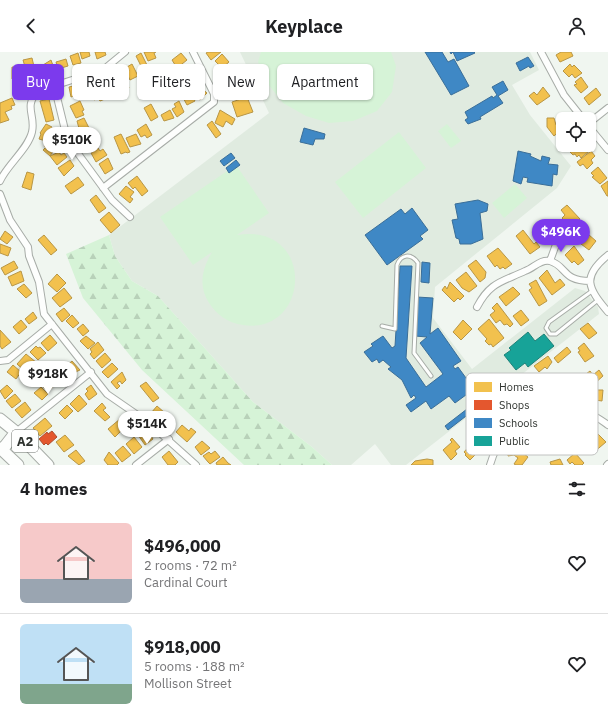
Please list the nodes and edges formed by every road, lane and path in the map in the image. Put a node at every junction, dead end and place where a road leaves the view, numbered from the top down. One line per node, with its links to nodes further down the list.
1 (126, 52): 4 (street)
2 (193, 52): 13 (street)
3 (541, 52): 8 (street)
4 (64, 82)
5 (32, 100): 12 (street)
6 (58, 100): 13 (street)
7 (608, 108): 9 (street)
8 (577, 112)
9 (596, 117)
10 (596, 135): 11 (street)
11 (608, 150)
12 (0, 182)
13 (103, 188): 15 (street)
14 (0, 194): 24 (street)
15 (130, 217)
16 (558, 239): 18 (street)
17 (608, 255): 19 (street)
18 (550, 261): 19 (street); 22 (street)
19 (590, 281): 20 (street)
20 (592, 291): 21 (street); 21 (lane)
21 (598, 300): 23 (street)
22 (477, 307)
23 (608, 312)
24 (52, 324): 26 (street); 27 (street)
25 (382, 326): 28 (lane)
26 (1, 362)
27 (91, 372): 32 (street); 33 (street)
28 (431, 376)
29 (0, 419): 32 (highway, A2)
30 (598, 419): 31 (street)
31 (608, 425)
32 (16, 432): 34 (highway); 37 (highway, A2)
33 (169, 439): 38 (street); 39 (street)
34 (1, 449): 36 (highway, A2)
35 (493, 455): 40 (street)
36 (18, 465)
37 (48, 465)
38 (136, 465)
39 (196, 465)
40 (490, 465)

